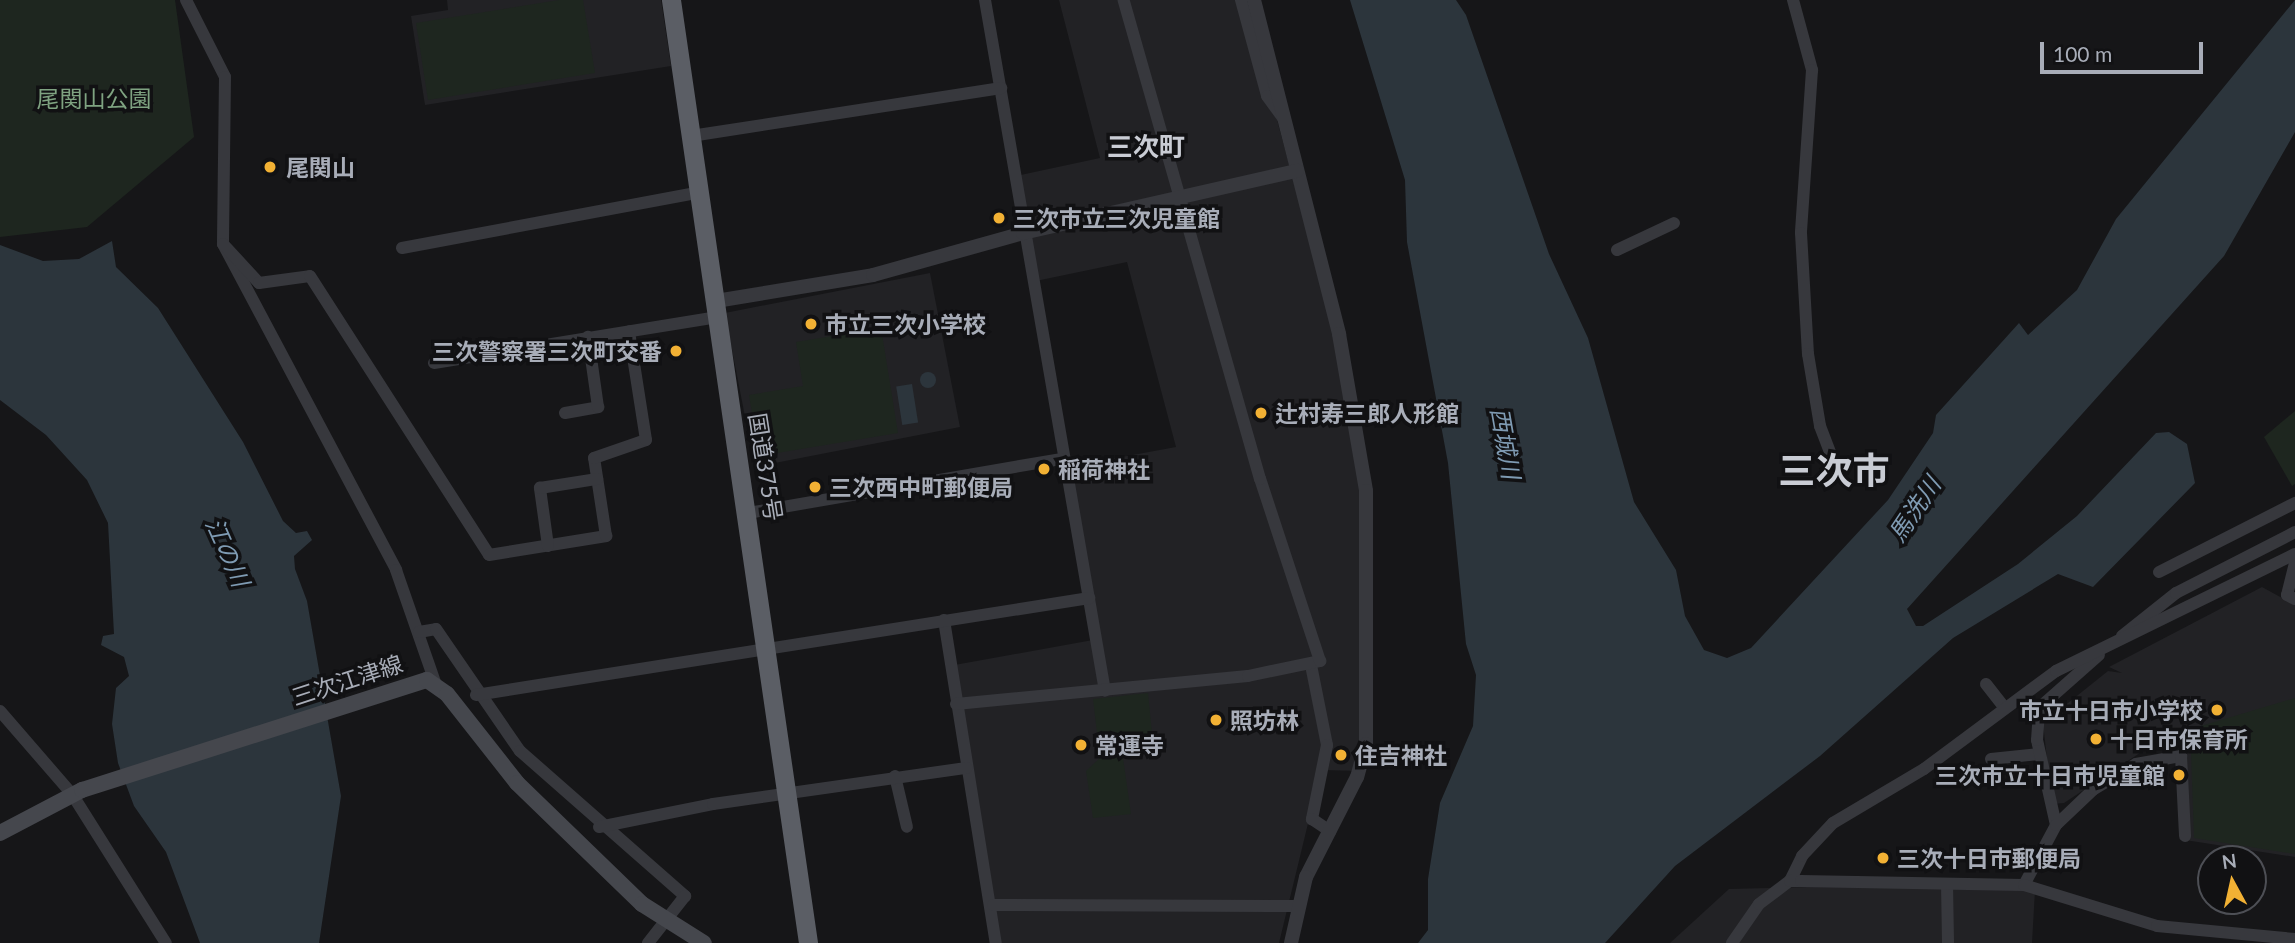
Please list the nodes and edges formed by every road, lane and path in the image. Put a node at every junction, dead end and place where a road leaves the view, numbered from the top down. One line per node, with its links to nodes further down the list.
1 (187, 0): 16 (street)
2 (671, 0): 10 (highway, 国道375号)
3 (985, 0): 8 (street)
4 (1124, 0): 13 (street)
5 (1241, 0): 9 (street)
6 (1254, 0): 9 (street)
7 (1793, 0): 25 (street)
8 (1001, 88): 10 (street); 15 (street)
9 (1286, 121): 11 (street)
10 (691, 136): 12 (highway, 国道375号)
11 (1297, 171): 13 (street); 57 (street)
12 (700, 192): 17 (street); 19 (highway, 国道375号)
13 (1184, 198): 15 (street); 40 (street)
14 (1674, 223): 18 (street)
15 (1023, 233): 19 (street); 24 (street)
16 (223, 244): 30 (street); 37 (street)
17 (402, 248)
18 (1617, 250)
19 (718, 309): 20 (street); 28 (highway, 国道375号)
20 (629, 331): 21 (street); 26 (street)
21 (588, 337): 22 (street); 23 (street)
22 (434, 363)
23 (565, 413)
24 (1060, 459): 28 (street); 34 (street)
25 (1835, 463)
26 (597, 479): 30 (street); 30 (street)
27 (2295, 503): 33 (street)
28 (748, 513): 39 (highway, 国道375号)
29 (2295, 531): 38 (street)
30 (548, 546)
31 (2295, 554): 38 (street)
32 (2295, 563): 35 (street)
33 (2159, 572)
34 (1089, 597): 36 (street); 43 (street)
35 (2295, 599)
36 (944, 620): 39 (street); 45 (street)
37 (419, 632): 41 (street); 44 (street)
38 (2108, 647): 46 (street); 48 (street)
39 (769, 649): 44 (street); 53 (highway, 国道375号)
40 (1311, 665): 43 (street); 57 (street)
41 (435, 682): 52 (main road, 三次江津線); 65 (main road, 三次江津線)
42 (1986, 684): 46 (street)
43 (1105, 691): 45 (street)
44 (476, 695): 55 (street)
45 (957, 704): 50 (street)
46 (2003, 706): 60 (street)
47 (0, 711): 52 (street)
48 (2039, 754): 49 (street); 54 (street)
49 (1991, 759)
50 (966, 768): 51 (street); 63 (street)
51 (895, 776): 53 (street); 56 (street)
52 (77, 792): 58 (main road, 三次江津線); 67 (street)
53 (789, 793): 55 (street); 70 (highway, 国道375号)
54 (2056, 825): 59 (street); 62 (street)
55 (598, 827): 65 (street)
56 (907, 827)
57 (1330, 831): 64 (street)
58 (0, 833)
59 (2185, 836)
60 (1790, 881): 61 (street); 73 (street)
61 (1947, 884): 62 (street); 74 (street)
62 (2024, 885): 66 (street)
63 (993, 905): 64 (street); 71 (street)
64 (1298, 906): 72 (street)
65 (663, 920): 68 (street); 69 (main road, 三次江津線)
66 (2295, 939)
67 (166, 943)
68 (648, 943)
69 (704, 943)
70 (808, 943)
71 (996, 943)
72 (1291, 943)
73 (1732, 943)
74 (1948, 943)

